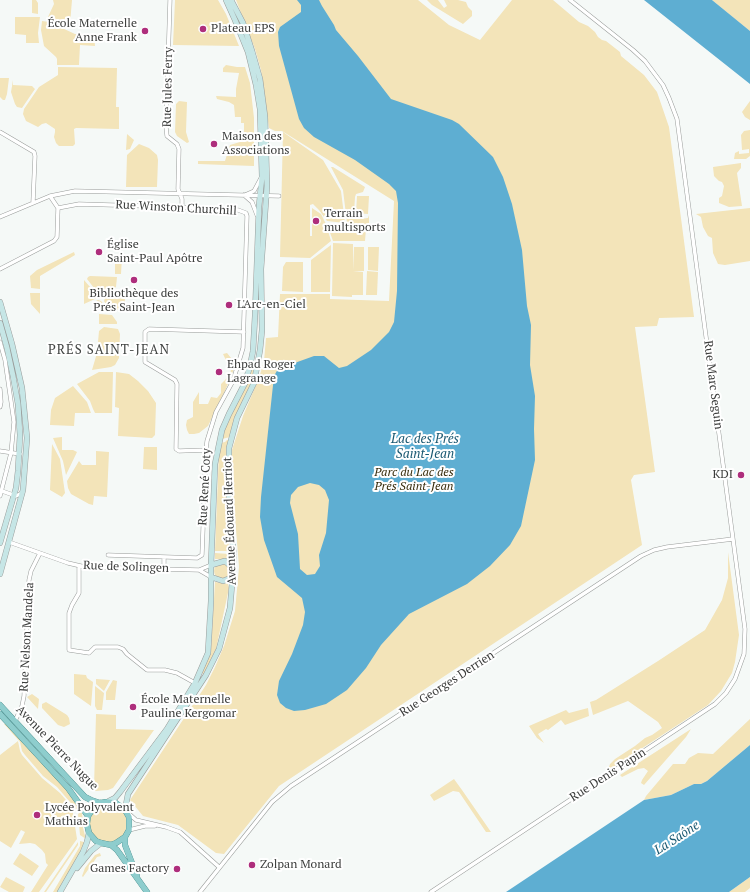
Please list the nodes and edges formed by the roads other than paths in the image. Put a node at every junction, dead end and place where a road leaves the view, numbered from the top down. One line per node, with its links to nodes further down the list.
1 (170, 0): 7 (street, Rue Jules Ferry)
2 (226, 0): 6 (main road, Avenue Édouard Herriot)
3 (231, 0): 11 (main road, Avenue Édouard Herriot)
4 (570, 0): 34 (street, Rue Marc Seguin)
5 (0, 132): 13 (street)
6 (262, 177): 8 (street); 10 (main road, Avenue Édouard Herriot)
7 (180, 194): 8 (street); 9 (street); 14 (street, Rue Jules Ferry)
8 (244, 195): 10 (street); 17 (street, Avenue Édouard Herriot)
9 (50, 196): 13 (street); 15 (street)
10 (260, 196): 11 (street); 17 (main road, Avenue Édouard Herriot)
11 (266, 196): 12 (street); 43 (main road, Avenue Édouard Herriot)
12 (279, 196)
13 (34, 202): 16 (street)
14 (182, 207): 15 (street, Rue Winston Churchill); 21 (street, Rue Winston Churchill)
15 (58, 208): 18 (street)
16 (0, 217)
17 (258, 218): 23 (main road, Avenue Édouard Herriot)
18 (0, 269)
19 (0, 302): 32 (main road)
20 (0, 323): 30 (main road)
21 (244, 332): 22 (street, Rue René Coty); 27 (street)
22 (243, 338): 23 (street); 27 (street, Rue René Coty)
23 (254, 339): 40 (main road, Avenue Édouard Herriot)
24 (0, 342): 29 (street)
25 (0, 389): 26 (street)
26 (0, 407)
27 (206, 450): 39 (street, Rue René Coty)
28 (0, 451): 29 (street)
29 (11, 453): 30 (street); 31 (street)
30 (20, 454): 32 (main road)
31 (1, 491): 32 (street); 33 (street)
32 (17, 495): 35 (main road); 36 (main road)
33 (0, 496)
34 (733, 539): 48 (street, Rue Marc Seguin); 63 (street, Rue Georges Derrien)
35 (9, 542): 37 (street, Rue de Solingen); 45 (main road)
36 (0, 543)
37 (40, 553): 41 (street, Rue de Solingen); 52 (street, Rue Nelson Mandela)
38 (108, 555): 39 (street, Rue René Coty)
39 (164, 557): 42 (street)
40 (211, 565): 43 (main road); 44 (street, Rue de Solingen); 46 (main road, Avenue Édouard Herriot)
41 (79, 566): 42 (street, Rue de Solingen); 49 (street)
42 (164, 569): 44 (street, Rue de Solingen)
43 (234, 569): 47 (main road, Avenue Édouard Herriot)
44 (199, 570): 46 (street, Rue de Solingen)
45 (0, 574)
46 (211, 576): 47 (main road); 49 (main road, Avenue Édouard Herriot)
47 (233, 577): 55 (main road, Avenue Édouard Herriot)
48 (745, 629): 69 (street, Rue Denis Papin)
49 (196, 683): 53 (main road, Avenue Édouard Herriot)
50 (0, 705): 52 (main road, Avenue Pierre Nugue)
51 (0, 714): 56 (main road, Avenue Pierre Nugue)
52 (15, 722): 54 (main road, Avenue Pierre Nugue)
53 (109, 801): 54 (main road, Avenue Pierre Nugue); 55 (main road)
54 (100, 803): 56 (main road, Avenue Pierre Nugue)
55 (126, 811): 57 (street); 58 (main road)
56 (88, 816): 59 (main road)
57 (166, 827): 58 (street); 63 (street)
58 (129, 830): 60 (main road)
59 (89, 833): 61 (main road); 64 (main road)
60 (125, 837): 62 (main road); 65 (main road)
61 (101, 843): 62 (main road); 64 (main road)
62 (111, 845): 65 (main road)
63 (219, 867): 68 (street, Rue Georges Derrien)
64 (70, 876): 66 (main road)
65 (140, 882): 67 (main road)
66 (60, 892)
67 (147, 892)
68 (200, 892)
69 (430, 892)

